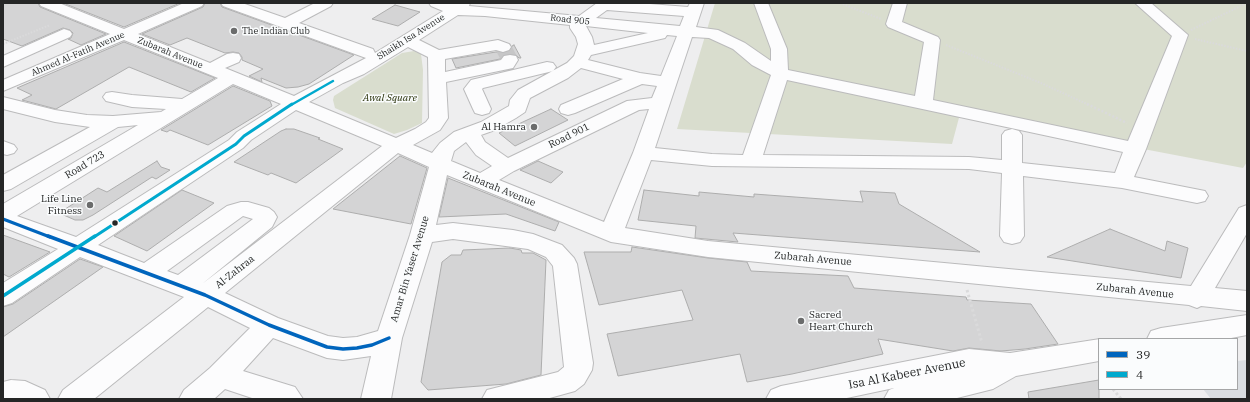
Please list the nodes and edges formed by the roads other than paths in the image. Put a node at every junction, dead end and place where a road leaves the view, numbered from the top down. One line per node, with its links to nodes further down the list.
1 (46, 3): 20 (street, Zubarah Avenue)
2 (197, 3): 20 (street, Ahmed Al-Fatih Avenue)
3 (228, 3): 14 (street)
4 (270, 3): 14 (street)
5 (326, 3): 16 (street)
6 (436, 3): 12 (street)
7 (761, 3): 32 (street)
8 (900, 3): 43 (street)
9 (1125, 3): 11 (street)
10 (606, 4): 13 (street); 15 (street)
11 (1143, 4): 55 (street)
12 (458, 7): 15 (street, Road 905); 17 (street, Shaikh Isa Avenue)
13 (695, 7): 18 (street)
14 (252, 11): 16 (street)
15 (581, 21): 18 (street, Road 905); 27 (street)
16 (285, 24): 25 (street)
17 (431, 26): 21 (street, Shaikh Isa Avenue); 23 (street)
18 (681, 31): 27 (street); 32 (street, Road 905); 37 (street)
19 (64, 34): 24 (street)
20 (125, 34): 31 (street, Zubarah Avenue); 38 (street, Ahmed Al-Fatih Avenue)
21 (406, 41): 26 (street); 46 (street, Shaikh Isa Avenue)
22 (3, 44): 24 (street)
23 (457, 51): 26 (street); 36 (street)
24 (24, 52): 29 (street)
25 (367, 53)
26 (436, 55): 36 (street)
27 (581, 57): 35 (street); 47 (street)
28 (233, 58): 31 (street)
29 (3, 62)
30 (546, 67): 34 (street)
31 (210, 69): 33 (street, Zubarah Avenue)
32 (780, 73): 43 (street, Road 905); 57 (street)
33 (231, 78): 44 (street, Road 723); 46 (street, Zubarah Avenue)
34 (503, 78): 47 (street); 48 (street)
35 (640, 78): 37 (street); 49 (street)
36 (436, 79): 54 (street)
37 (667, 82): 45 (street)
38 (3, 86)
39 (21, 90): 41 (street)
40 (112, 97): 44 (street)
41 (3, 98)
42 (3, 103): 51 (street, Road 723)
43 (923, 103): 55 (street, Road 905)
44 (187, 104): 50 (street, Road 723)
45 (660, 104): 56 (street); 59 (street, Road 901)
46 (300, 105): 54 (street, Zubarah Avenue); 71 (street, Shaikh Isa Avenue)
47 (518, 108): 52 (street, Amar Bin Yaser Avenue)
48 (482, 109)
49 (568, 110)
50 (166, 116): 51 (street, Road 723); 66 (street, Road 723)
51 (113, 122): 63 (street)
52 (470, 132): 58 (street, Amar Bin Yaser Avenue); 59 (street)
53 (1012, 136): 60 (street)
54 (396, 145): 58 (street, Zubarah Avenue); 75 (street, Al-Zahraa)
55 (1136, 148): 62 (street)
56 (643, 153): 57 (street); 68 (street)
57 (751, 161): 60 (street)
58 (440, 163): 61 (street, Zubarah Avenue); 69 (street, Amar Bin Yaser Avenue)
59 (507, 166): 61 (street, Road 901)
60 (1012, 168): 62 (street); 70 (street)
61 (482, 181): 68 (street, Zubarah Avenue)
62 (1122, 181): 64 (street)
63 (3, 184)
64 (1197, 196)
65 (1247, 213): 76 (street)
66 (3, 214)
67 (3, 219): 71 (street)
68 (611, 234): 76 (street, Zubarah Avenue)
69 (422, 235): 80 (street, Amar Bin Yaser Avenue); 92 (street)
70 (1012, 236)
71 (79, 247): 72 (street); 74 (street, Shaikh Isa Avenue)
72 (147, 273): 73 (street); 73 (street)
73 (181, 286): 75 (street)
74 (3, 296)
75 (205, 296): 78 (street); 88 (street, Al-Zahraa)
76 (1197, 298): 77 (street, Zubarah Avenue)
77 (1247, 301)
78 (269, 325): 80 (street); 84 (street)
79 (1247, 326): 81 (street)
80 (389, 338): 91 (street, Amar Bin Yaser Avenue)
81 (1168, 338)
82 (1098, 350): 83 (street, Isa Al Kabeer Avenue)
83 (999, 363): 85 (street, Isa Al Kabeer Avenue); 94 (street, Isa Al Kabeer Avenue)
84 (220, 376): 89 (street); 90 (street)
85 (839, 393): 93 (street, Isa Al Kabeer Avenue)
86 (3, 395): 87 (street)
87 (35, 399)
88 (73, 399)
89 (194, 399)
90 (288, 399)
91 (376, 399)
92 (497, 399)
93 (781, 399)
94 (899, 399)

